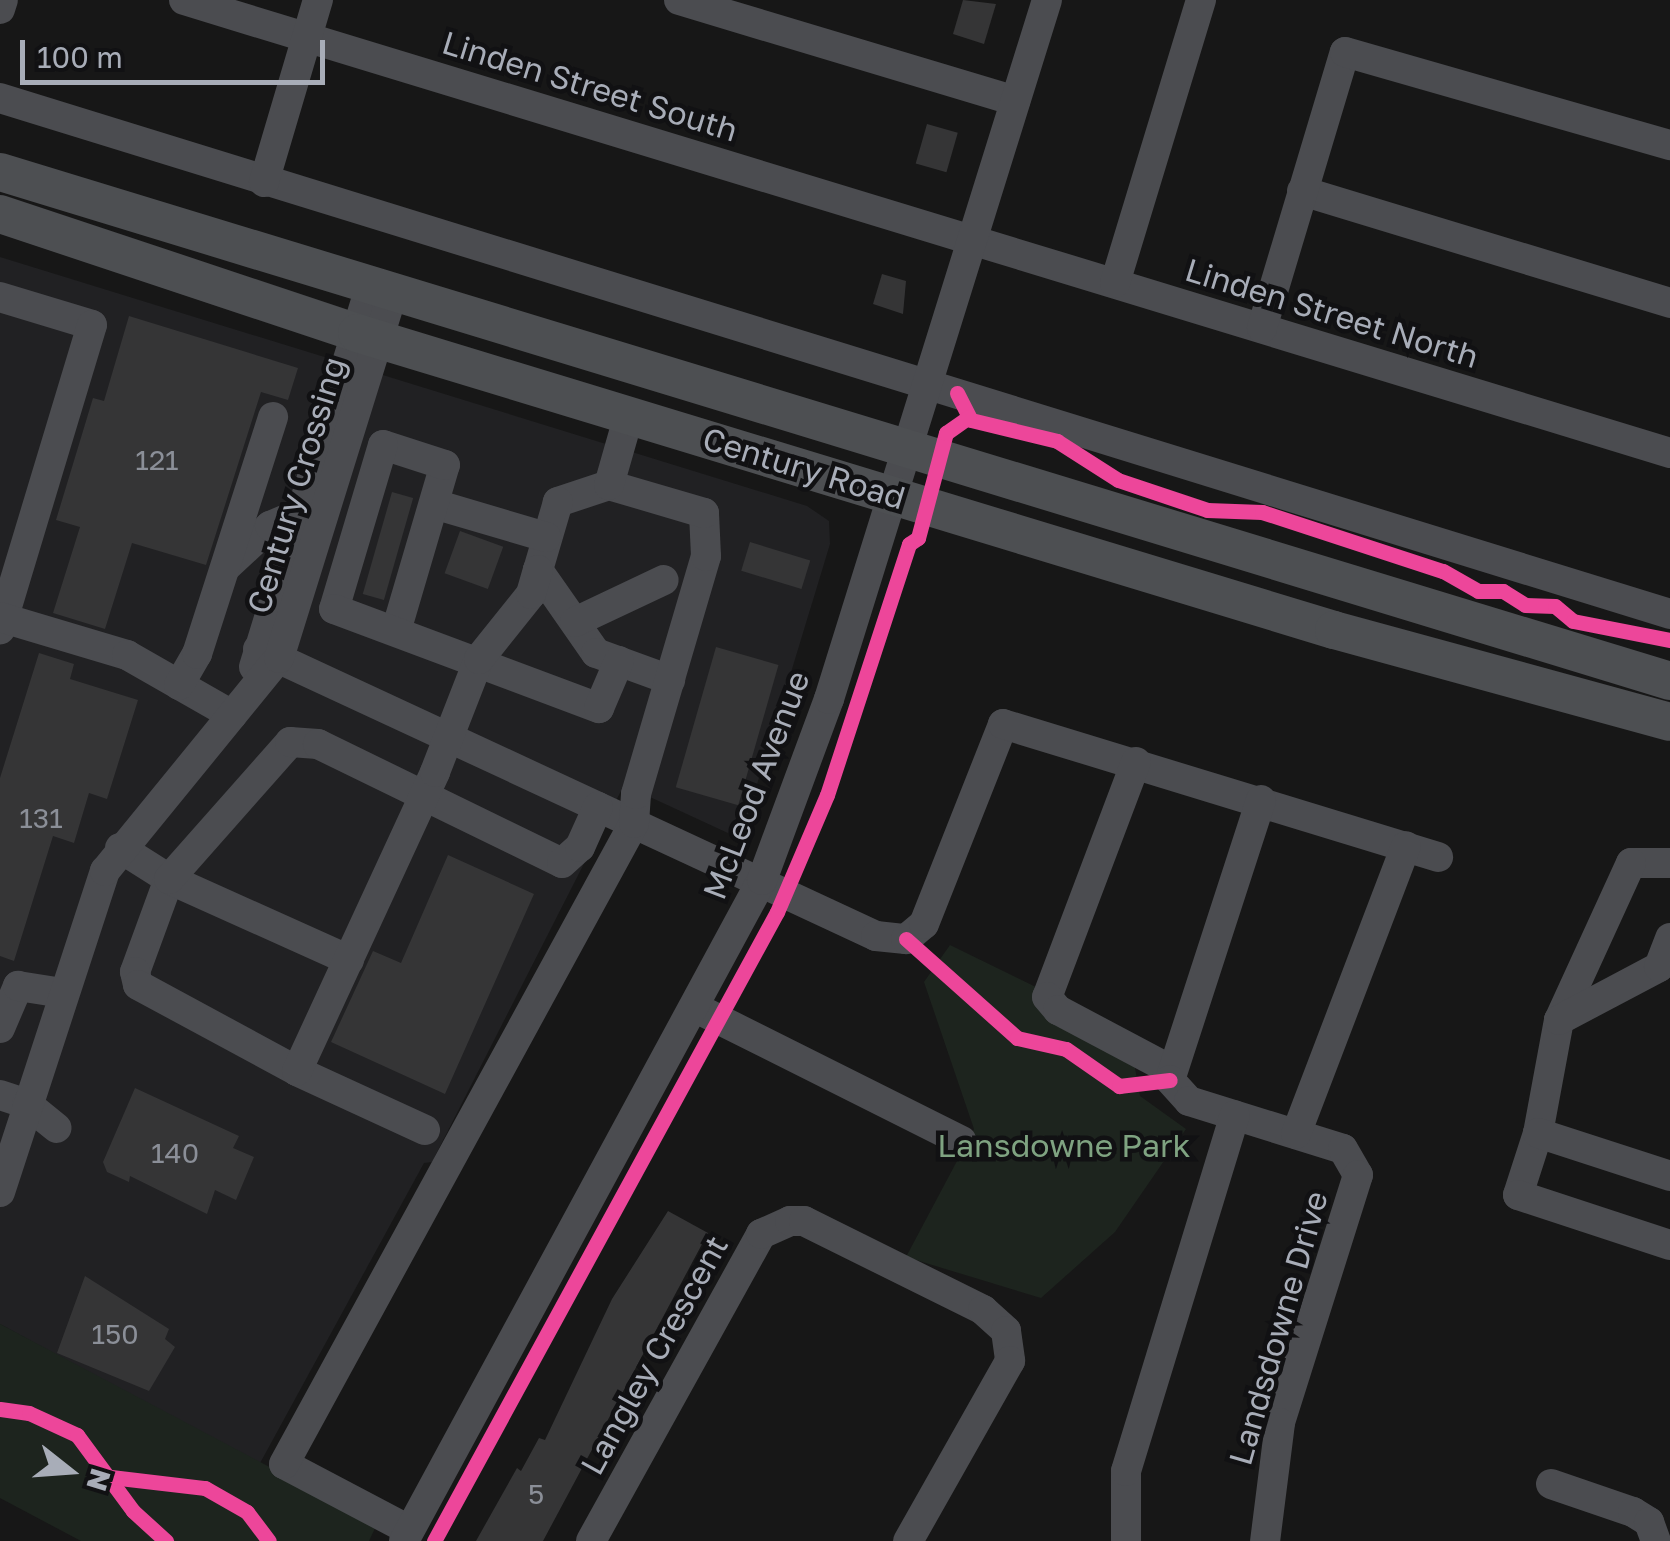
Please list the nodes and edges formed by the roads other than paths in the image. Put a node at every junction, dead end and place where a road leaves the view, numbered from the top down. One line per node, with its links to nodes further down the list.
1 (3, 0): 7 (street)
2 (184, 0): 8 (street, Linden Street South)
3 (318, 0): 8 (street)
4 (679, 0): 10 (street)
5 (1047, 0): 10 (street, McLeod Avenue)
6 (1200, 0): 19 (street)
7 (0, 9)
8 (307, 36): 14 (street); 18 (street, Linden Street South)
9 (0, 98): 14 (street)
10 (1015, 101): 18 (street, McLeod Avenue)
11 (1670, 146): 15 (street)
12 (0, 159): 16 (main road)
13 (0, 172): 16 (main road, Century Road)
14 (264, 182): 25 (street)
15 (1302, 192): 22 (street); 23 (street)
16 (71, 193): 20 (main road, Century Road)
17 (7, 219): 24 (main road, Century Road)
18 (974, 240): 19 (street, Linden Street North); 25 (street, McLeod Avenue)
19 (1115, 283): 23 (street, Linden Street North)
20 (382, 288): 24 (street, Century Crossing); 29 (main road, Century Road)
21 (0, 297): 44 (street)
22 (1670, 303)
23 (1262, 328): 30 (street, Linden Street North)
24 (368, 336): 26 (main road, Century Road); 31 (street, Century Crossing); 35 (street, Century Crossing)
25 (928, 385): 29 (street, McLeod Avenue); 43 (street)
26 (629, 416): 28 (main road, Century Road); 32 (street)
27 (273, 417): 40 (street)
28 (672, 428): 29 (main road); 33 (main road, Century Road)
29 (908, 447): 33 (street, McLeod Avenue); 39 (main road, Century Road)
30 (1670, 453)
31 (339, 464): 36 (street); 38 (street, Century Crossing)
32 (609, 485): 37 (street); 50 (street)
33 (892, 495): 39 (main road); 54 (main road, Century Road); 66 (street, McLeod Avenue)
34 (434, 504): 36 (street); 37 (street); 46 (street)
35 (301, 513): 40 (street); 47 (street, Century Crossing)
36 (361, 519): 38 (street); 46 (street)
37 (546, 536): 41 (street)
38 (309, 561): 47 (street, Century Crossing)
39 (1279, 561): 51 (main road, Century Road)
40 (225, 568): 52 (street)
41 (538, 570): 45 (street); 48 (street)
42 (664, 580): 45 (street)
43 (1670, 614)
44 (1, 621): 52 (street)
45 (574, 622): 49 (street)
46 (396, 630): 48 (street)
47 (268, 654): 53 (street, Century Crossing); 55 (street)
48 (479, 659): 49 (street); 55 (street)
49 (619, 661): 50 (street)
50 (670, 680): 60 (street)
51 (1670, 680)
52 (180, 685): 53 (street)
53 (232, 715): 62 (street, Century Crossing)
54 (1670, 722)
55 (450, 738): 57 (street); 59 (street)
56 (1136, 762): 58 (street); 66 (street); 73 (street)
57 (424, 796): 59 (street); 65 (street); 68 (street)
58 (1262, 800): 61 (street); 73 (street)
59 (598, 806): 60 (street)
60 (634, 823): 66 (street); 85 (street)
61 (1406, 846): 63 (street); 79 (street)
62 (120, 848): 65 (street); 69 (street, Century Crossing)
63 (1438, 856)
64 (1670, 864): 71 (street)
65 (170, 879): 68 (street); 74 (street)
66 (762, 880): 70 (street, McLeod Avenue)
67 (1670, 938): 71 (street)
68 (349, 960): 74 (street)
69 (62, 993): 72 (street); 75 (street, Century Crossing)
70 (696, 1008): 80 (street); 85 (street, McLeod Avenue)
71 (1559, 1020): 78 (street)
72 (0, 1028)
73 (1171, 1070): 76 (street, Landsdowne Drive)
74 (297, 1071): 77 (street)
75 (11, 1113): 82 (street, Century Crossing)
76 (1235, 1116): 79 (street, Landsdowne Drive); 88 (street)
77 (425, 1130)
78 (1538, 1133): 81 (street); 83 (street)
79 (1296, 1134): 89 (street, Landsdowne Drive)
80 (962, 1141)
81 (1670, 1176)
82 (0, 1192)
83 (1670, 1245)
84 (1551, 1484): 90 (street)
85 (407, 1536)
86 (591, 1541): 87 (street, Langley Crescent)
87 (908, 1541)
88 (1126, 1541)
89 (1264, 1541)
90 (1656, 1541)

